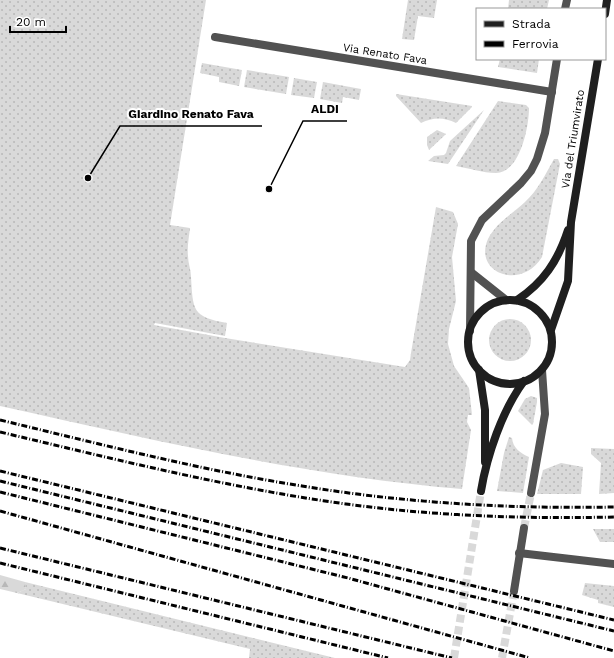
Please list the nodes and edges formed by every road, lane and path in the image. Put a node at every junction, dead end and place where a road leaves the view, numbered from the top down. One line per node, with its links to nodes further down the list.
1 (215, 37): 4 (street, Via Renato Fava)
2 (557, 60): 4 (street)
3 (598, 60): 5 (main road, Via del Triumvirato)
4 (552, 92): 6 (street)
5 (571, 222): 8 (main road, Via del Triumvirato); 9 (main road, Via del Triumvirato)
6 (472, 272): 7 (street); 10 (street)
7 (506, 300): 8 (main road); 10 (main road)
8 (517, 300): 9 (main road)
9 (551, 330): 12 (main road)
10 (470, 331): 11 (main road)
11 (479, 370): 13 (main road); 14 (main road)
12 (542, 370): 13 (main road); 16 (street)
13 (524, 381): 14 (main road)
14 (485, 468): 15 (main road)
15 (481, 490)
16 (530, 493)
17 (524, 528): 18 (street)
18 (519, 553): 19 (street); 20 (street)
19 (614, 564)
20 (514, 591)

